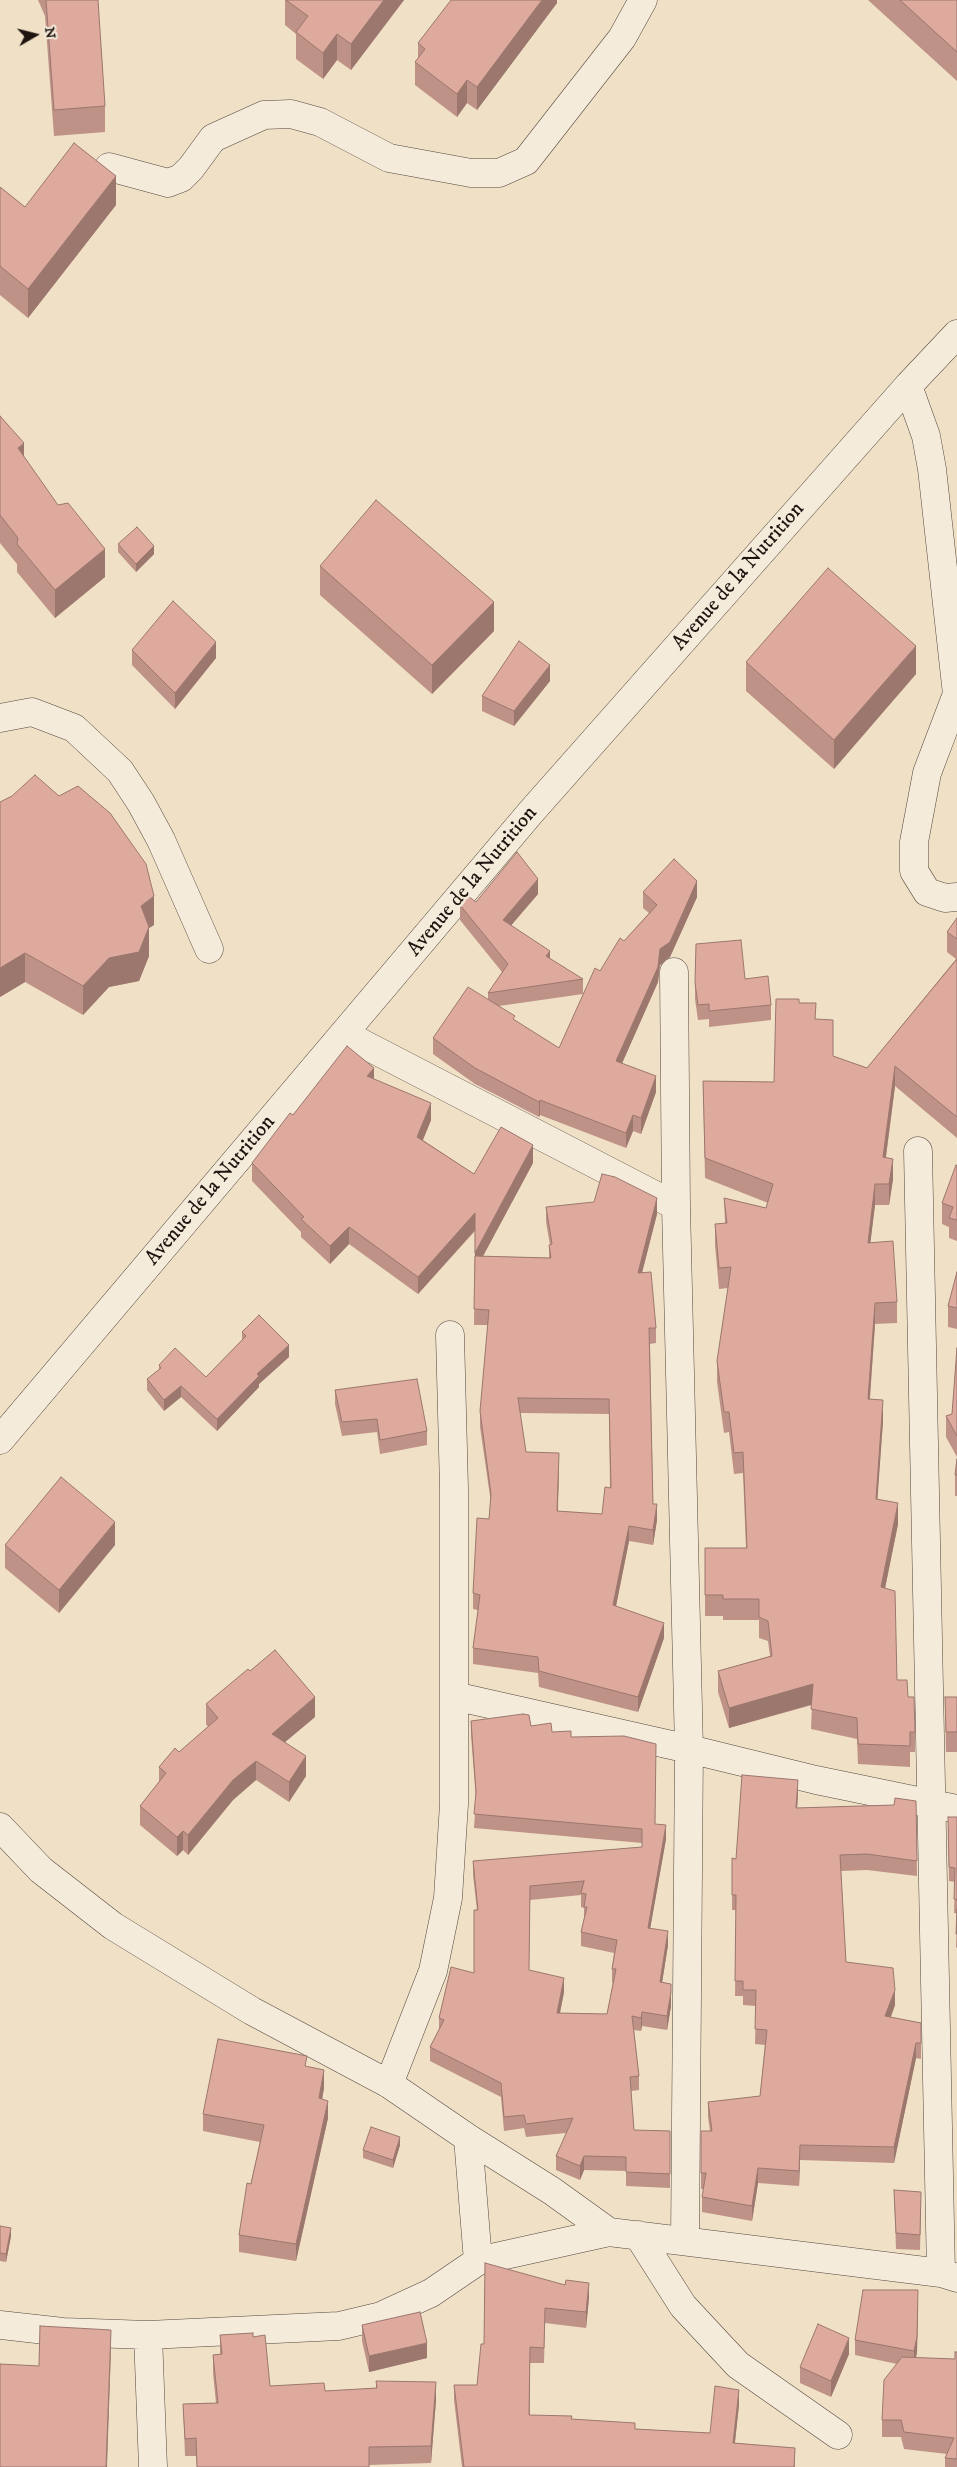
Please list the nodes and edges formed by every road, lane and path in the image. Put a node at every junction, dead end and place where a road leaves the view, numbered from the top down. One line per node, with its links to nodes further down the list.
1 (643, 0): 2 (street)
2 (109, 168)
3 (957, 334): 4 (street, Avenue de la Nutrition)
4 (908, 386): 6 (street); 10 (street, Avenue de la Nutrition)
5 (0, 718): 8 (street)
6 (951, 731): 7 (street)
7 (957, 897)
8 (209, 949)
9 (674, 972): 12 (street)
10 (344, 1034): 12 (street); 14 (street, Avenue de la Nutrition)
11 (918, 1151): 17 (street)
12 (676, 1206): 16 (street)
13 (450, 1335): 15 (street)
14 (0, 1440)
15 (454, 1696): 16 (street); 19 (street)
16 (689, 1749): 17 (street); 23 (street)
17 (944, 1806): 25 (street)
18 (0, 1827): 19 (street)
19 (389, 2084): 20 (street)
20 (468, 2138): 21 (street); 24 (street)
21 (609, 2232): 22 (street); 24 (street)
22 (638, 2235): 23 (street); 28 (street)
23 (685, 2240): 25 (street)
24 (478, 2262): 27 (street)
25 (949, 2276)
26 (0, 2325): 27 (street)
27 (148, 2336): 29 (street)
28 (838, 2435)
29 (153, 2467)

